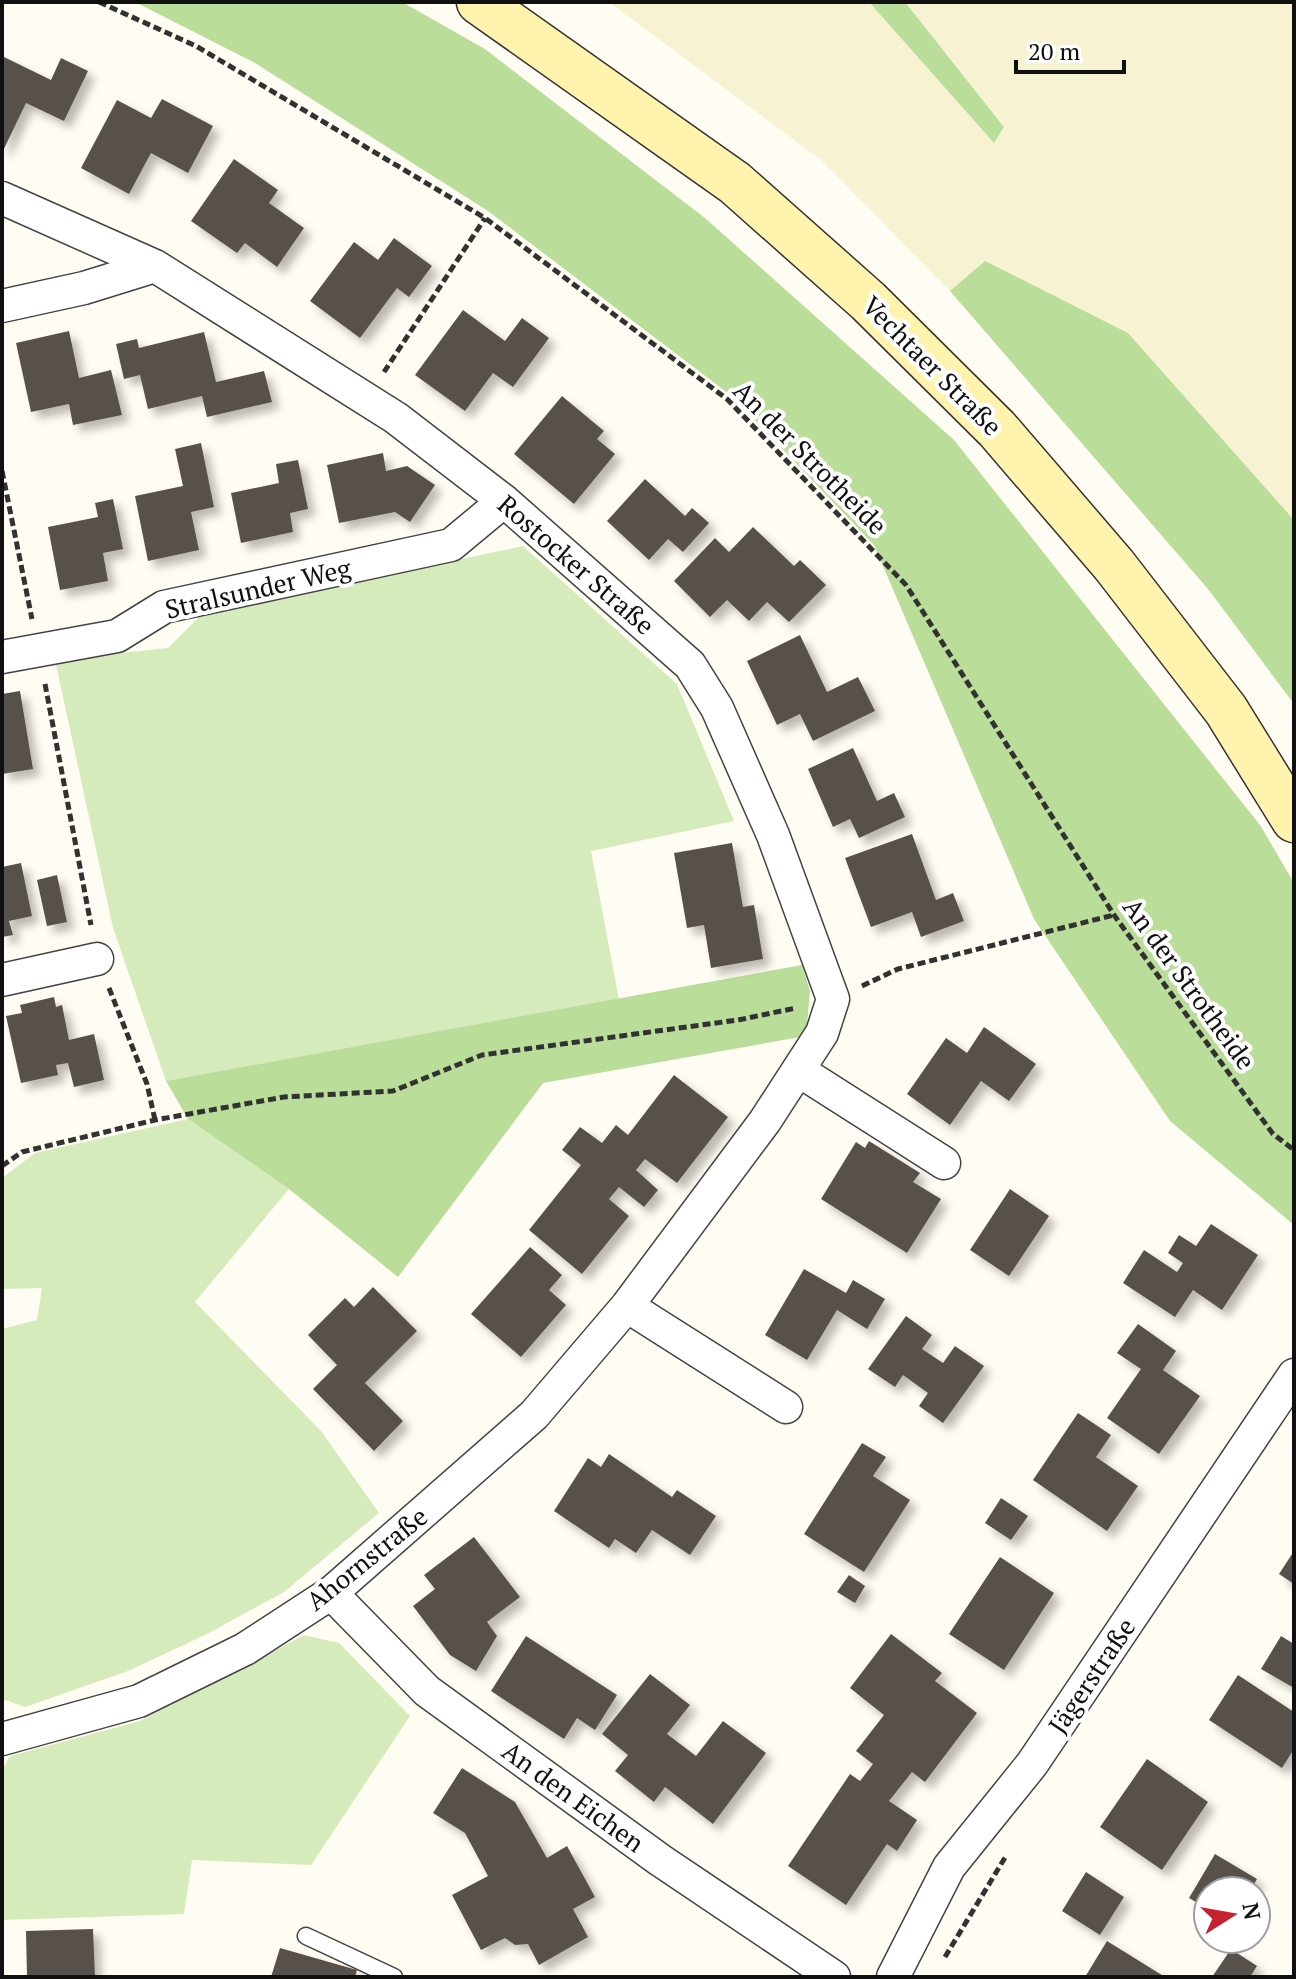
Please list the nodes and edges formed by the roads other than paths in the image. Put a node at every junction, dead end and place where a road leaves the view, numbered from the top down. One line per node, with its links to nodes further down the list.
1 (479, 2): 7 (main road, Vechtaer Straße)
2 (2, 198): 3 (street, Rostocker Straße)
3 (155, 266): 4 (street); 5 (street, Rostocker Straße)
4 (2, 306)
5 (504, 501): 6 (street, Stralsunder Weg); 10 (street, Rostocker Straße)
6 (2, 657)
7 (1294, 820)
8 (97, 959): 9 (street)
9 (2, 980)
10 (833, 999): 11 (street, Ahornstraße)
11 (798, 1070): 12 (street); 13 (street, Ahornstraße)
12 (944, 1163)
13 (627, 1306): 15 (street); 16 (street, Ahornstraße)
14 (1294, 1375): 21 (street, Jägerstraße)
15 (786, 1407)
16 (331, 1593): 17 (street, Ahornstraße); 20 (street, An den Eichen)
17 (2, 1739)
18 (306, 1936): 19 (lane)
19 (394, 1977)
20 (834, 1977)
21 (893, 1977)

